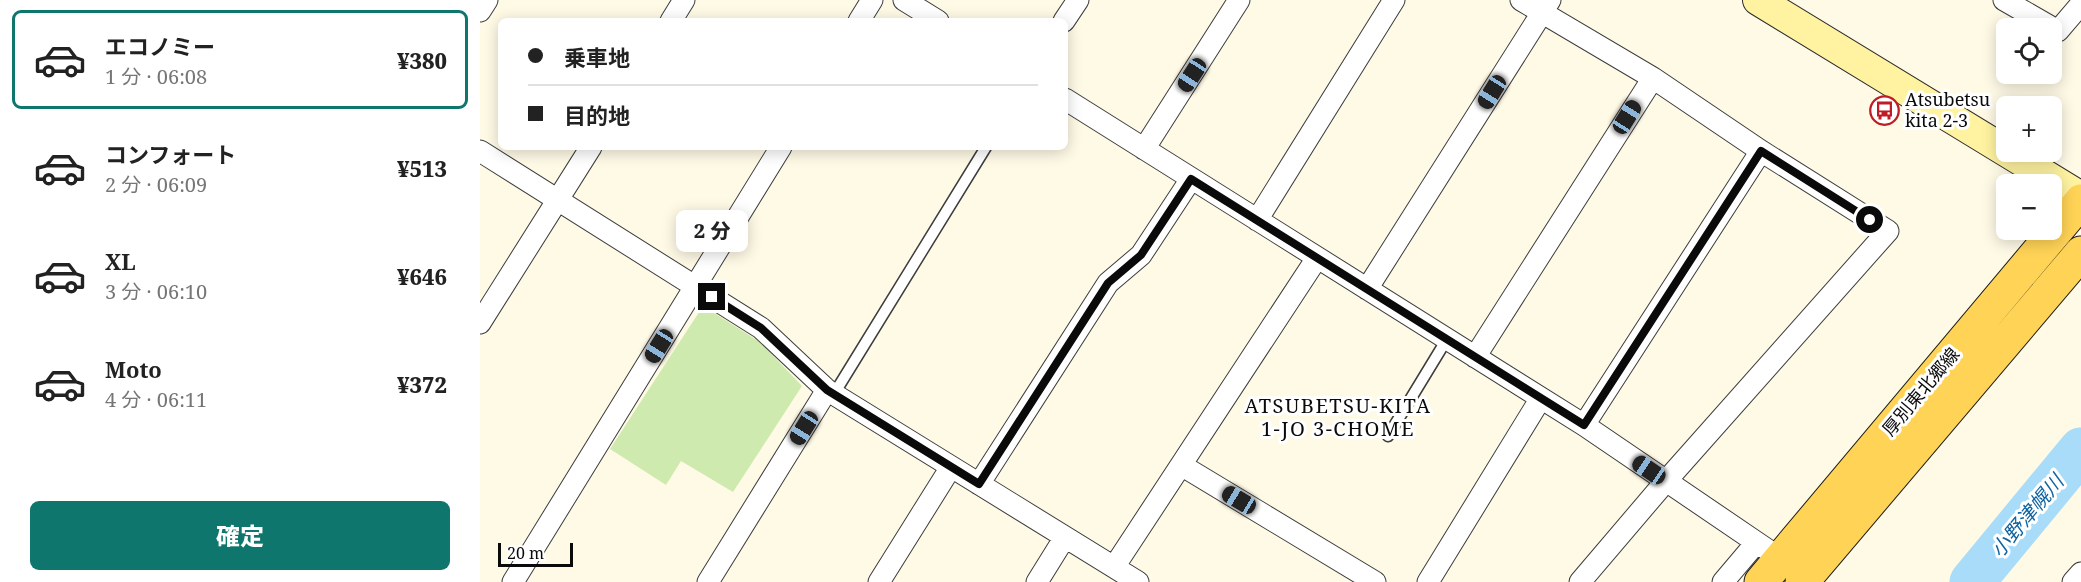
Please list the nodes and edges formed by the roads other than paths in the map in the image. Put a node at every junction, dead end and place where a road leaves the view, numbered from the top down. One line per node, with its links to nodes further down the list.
1 (487, 0): 13 (street)
2 (684, 0): 14 (street)
3 (872, 0): 15 (street)
4 (1078, 0): 17 (street)
5 (1239, 0): 20 (street)
6 (1395, 0): 29 (street)
7 (1521, 0): 12 (street)
8 (1758, 0): 27 (main road)
9 (2004, 0): 11 (street)
10 (907, 1): 16 (street)
11 (2081, 4)
12 (1546, 7): 18 (street); 33 (street)
13 (480, 11)
14 (673, 18)
15 (861, 18)
16 (933, 18)
17 (1066, 18)
18 (1653, 78): 25 (street); 36 (street)
19 (1068, 101): 20 (street)
20 (1144, 149): 26 (street)
21 (480, 150): 28 (street)
22 (589, 150): 28 (street)
23 (780, 150): 32 (street)
24 (984, 150): 37 (lane)
25 (1761, 151): 39 (street); 43 (street)
26 (1191, 179): 29 (street); 44 (street)
27 (2081, 199): 47 (main road, 厚別東北郷線)
28 (558, 200): 32 (street); 34 (street)
29 (1257, 220): 31 (street)
30 (2081, 253): 47 (main road, 厚別東北郷線)
31 (1317, 258): 33 (street); 41 (street)
32 (695, 286): 37 (street); 49 (street)
33 (1367, 289): 35 (street)
34 (480, 323)
35 (1447, 339): 36 (street); 40 (lane)
36 (1475, 357): 38 (street)
37 (831, 392): 42 (street); 50 (street)
38 (1541, 398): 39 (street); 55 (street)
39 (1584, 425): 43 (street)
40 (1388, 436)
41 (1181, 465): 46 (street); 54 (street)
42 (951, 467): 44 (street); 51 (street)
43 (1666, 481): 47 (street); 56 (street)
44 (979, 484): 45 (street)
45 (1065, 537): 46 (street); 52 (street)
46 (1114, 567): 53 (street)
47 (1775, 567): 57 (street)
48 (2081, 573): 58 (street)
49 (513, 582)
50 (708, 582)
51 (879, 582)
52 (1037, 582)
53 (1138, 582)
54 (1375, 582)
55 (1428, 582)
56 (1580, 582)
57 (1723, 582)
58 (2073, 582)

